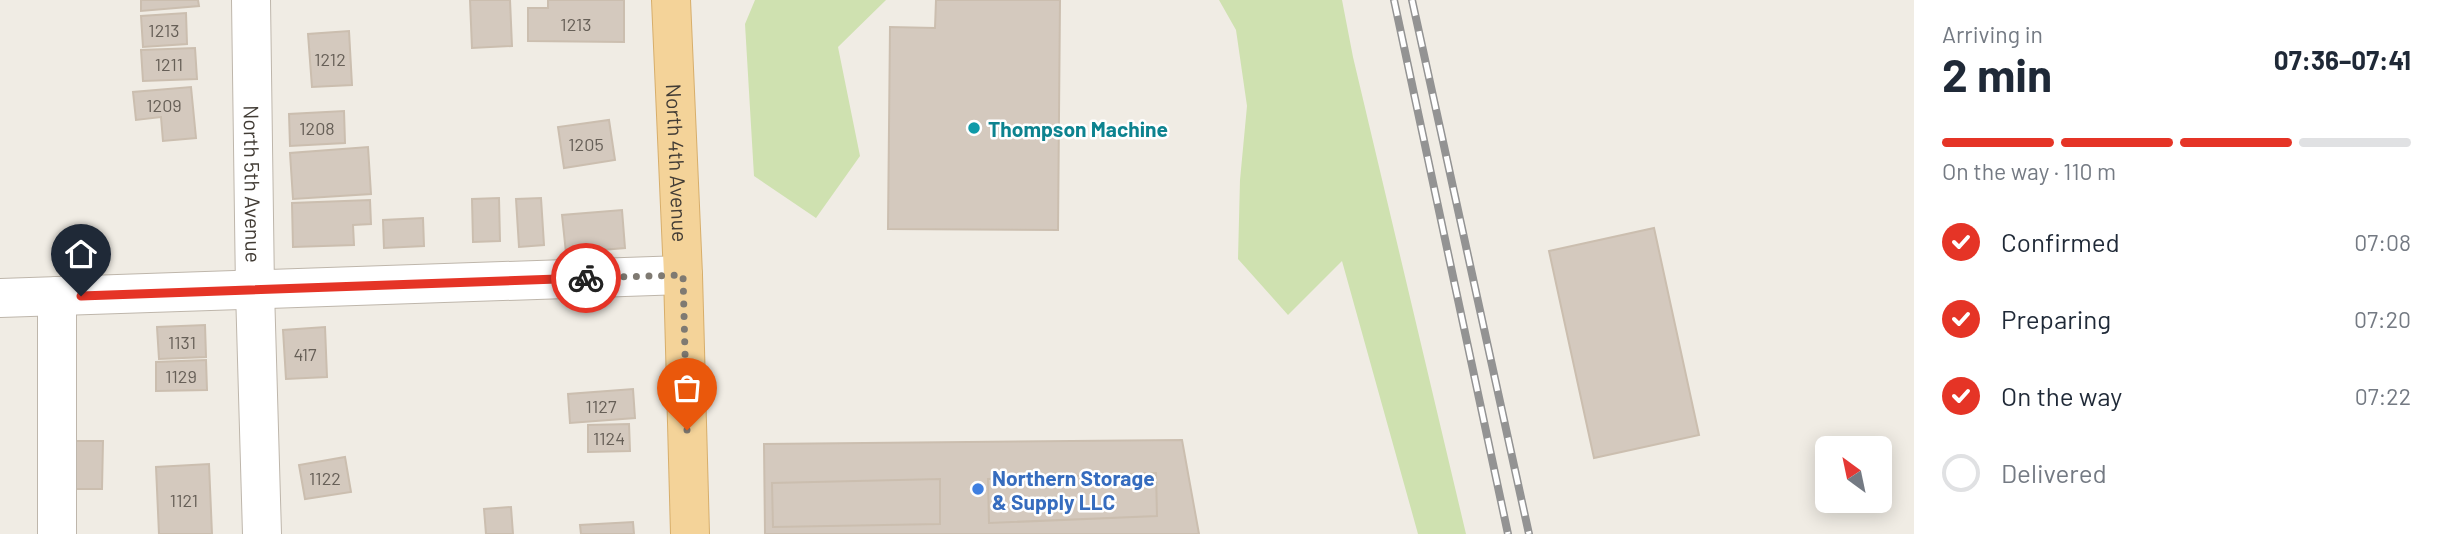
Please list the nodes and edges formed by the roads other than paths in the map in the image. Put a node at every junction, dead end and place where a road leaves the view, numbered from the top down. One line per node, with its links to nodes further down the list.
1 (251, 0): 4 (street, North 5th Avenue)
2 (671, 0): 3 (main road, North 4th Avenue)
3 (683, 275): 4 (street); 9 (main road, North 4th Avenue)
4 (254, 290): 5 (street); 8 (street, North 5th Avenue)
5 (57, 296): 6 (street); 7 (street)
6 (0, 298)
7 (57, 534)
8 (262, 534)
9 (690, 534)

